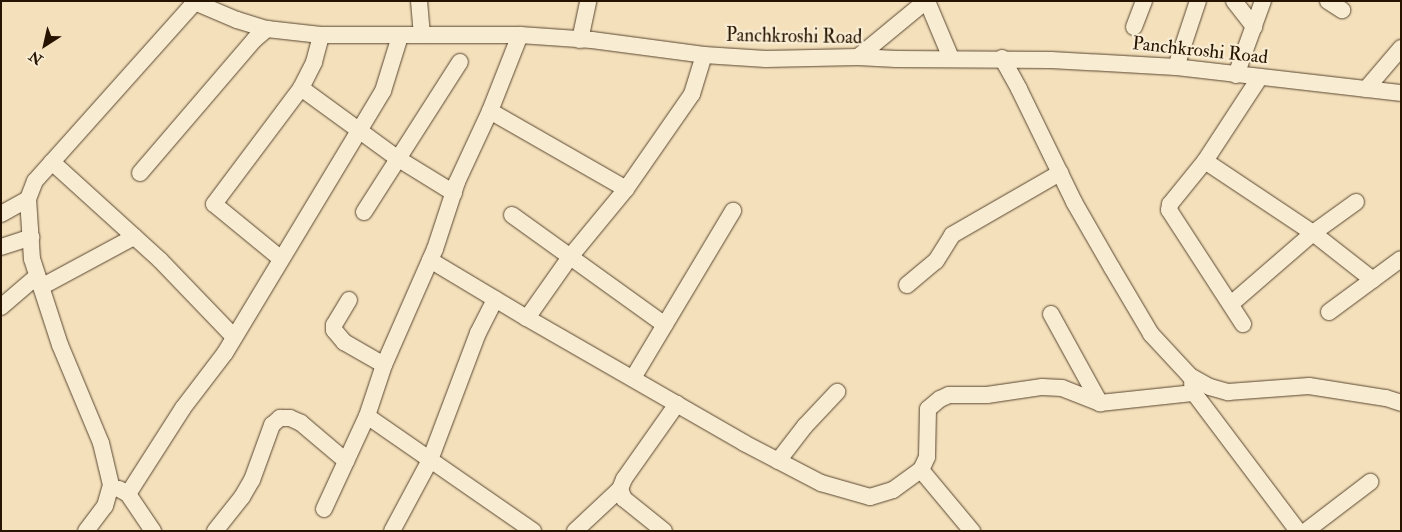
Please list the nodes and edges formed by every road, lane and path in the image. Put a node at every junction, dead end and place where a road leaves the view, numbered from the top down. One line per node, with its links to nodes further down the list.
1 (588, 1): 16 (street)
2 (927, 1): 19 (street); 20 (street)
3 (1144, 1): 9 (street)
4 (1198, 1): 23 (street)
5 (1234, 1): 10 (street)
6 (1263, 1): 10 (street)
7 (193, 2): 11 (street, Panchkroshi Road); 33 (street)
8 (419, 2): 13 (street)
9 (1134, 27)
10 (1254, 27): 24 (street)
11 (267, 29): 12 (street, Panchkroshi Road); 35 (street)
12 (321, 35): 15 (street, Panchkroshi Road); 26 (street)
13 (422, 35): 14 (street, Panchkroshi Road); 15 (street, Panchkroshi Road)
14 (520, 35): 16 (street, Panchkroshi Road); 29 (street)
15 (400, 36): 30 (street)
16 (580, 40): 18 (street, Panchkroshi Road)
17 (1401, 48): 27 (street)
18 (704, 55): 19 (street, Panchkroshi Road); 36 (street)
19 (858, 57): 20 (street, Panchkroshi Road)
20 (950, 58): 21 (street, Panchkroshi Road)
21 (1002, 58): 23 (street, Panchkroshi Road); 34 (street)
22 (460, 62): 31 (street)
23 (1176, 67): 24 (street, Panchkroshi Road)
24 (1236, 75): 25 (street, Panchkroshi Road)
25 (1260, 77): 27 (street, Panchkroshi Road); 32 (street)
26 (301, 88): 30 (street); 49 (street)
27 (1366, 89): 28 (street, Panchkroshi Road)
28 (1401, 93)
29 (490, 111): 36 (street); 37 (street)
30 (359, 131): 31 (street); 49 (street)
31 (397, 158): 37 (street); 41 (street)
32 (1205, 161): 44 (street); 57 (street)
33 (52, 162): 38 (street); 46 (street)
34 (1060, 172): 54 (street); 66 (street)
35 (140, 173)
36 (626, 189): 48 (street)
37 (454, 193): 51 (street)
38 (28, 198): 42 (street); 45 (street)
39 (1356, 202): 44 (street)
40 (733, 211): 63 (street)
41 (364, 212)
42 (1, 214)
43 (512, 215): 48 (street)
44 (1313, 233): 52 (street); 57 (street)
45 (30, 237): 47 (street); 53 (street)
46 (134, 237): 53 (street); 64 (street)
47 (3, 244)
48 (570, 257): 61 (street); 63 (street)
49 (280, 258): 64 (street)
50 (1401, 259): 52 (street)
51 (430, 260): 55 (street); 65 (street)
52 (1373, 280): 59 (street)
53 (39, 281): 58 (street); 79 (street)
54 (907, 285)
55 (495, 299): 61 (street); 74 (street)
56 (348, 300): 65 (street)
57 (1231, 304): 62 (street)
58 (1, 307)
59 (1329, 312)
60 (1051, 314): 70 (street)
61 (527, 318): 67 (street)
62 (1243, 324)
63 (665, 325): 67 (street)
64 (234, 338): 81 (street)
65 (384, 365): 73 (street)
66 (1190, 376): 69 (street); 71 (street)
67 (632, 378): 72 (street)
68 (837, 392): 76 (street)
69 (1194, 393): 70 (street); 91 (street)
70 (1100, 403): 77 (street)
71 (1401, 403)
72 (676, 404): 76 (street); 80 (street)
73 (366, 416): 74 (street); 75 (street)
74 (430, 460): 86 (street); 87 (street)
75 (346, 461): 82 (street); 85 (street)
76 (778, 461): 77 (street)
77 (921, 470): 90 (street)
78 (1370, 482): 92 (street)
79 (111, 484): 81 (street); 83 (street)
80 (620, 489): 88 (street); 89 (street)
81 (128, 494): 84 (street)
82 (324, 509)
83 (86, 531)
84 (153, 531)
85 (215, 531)
86 (392, 531)
87 (532, 531)
88 (575, 531)
89 (664, 531)
90 (972, 531)
91 (1298, 531)
92 (1306, 531)

